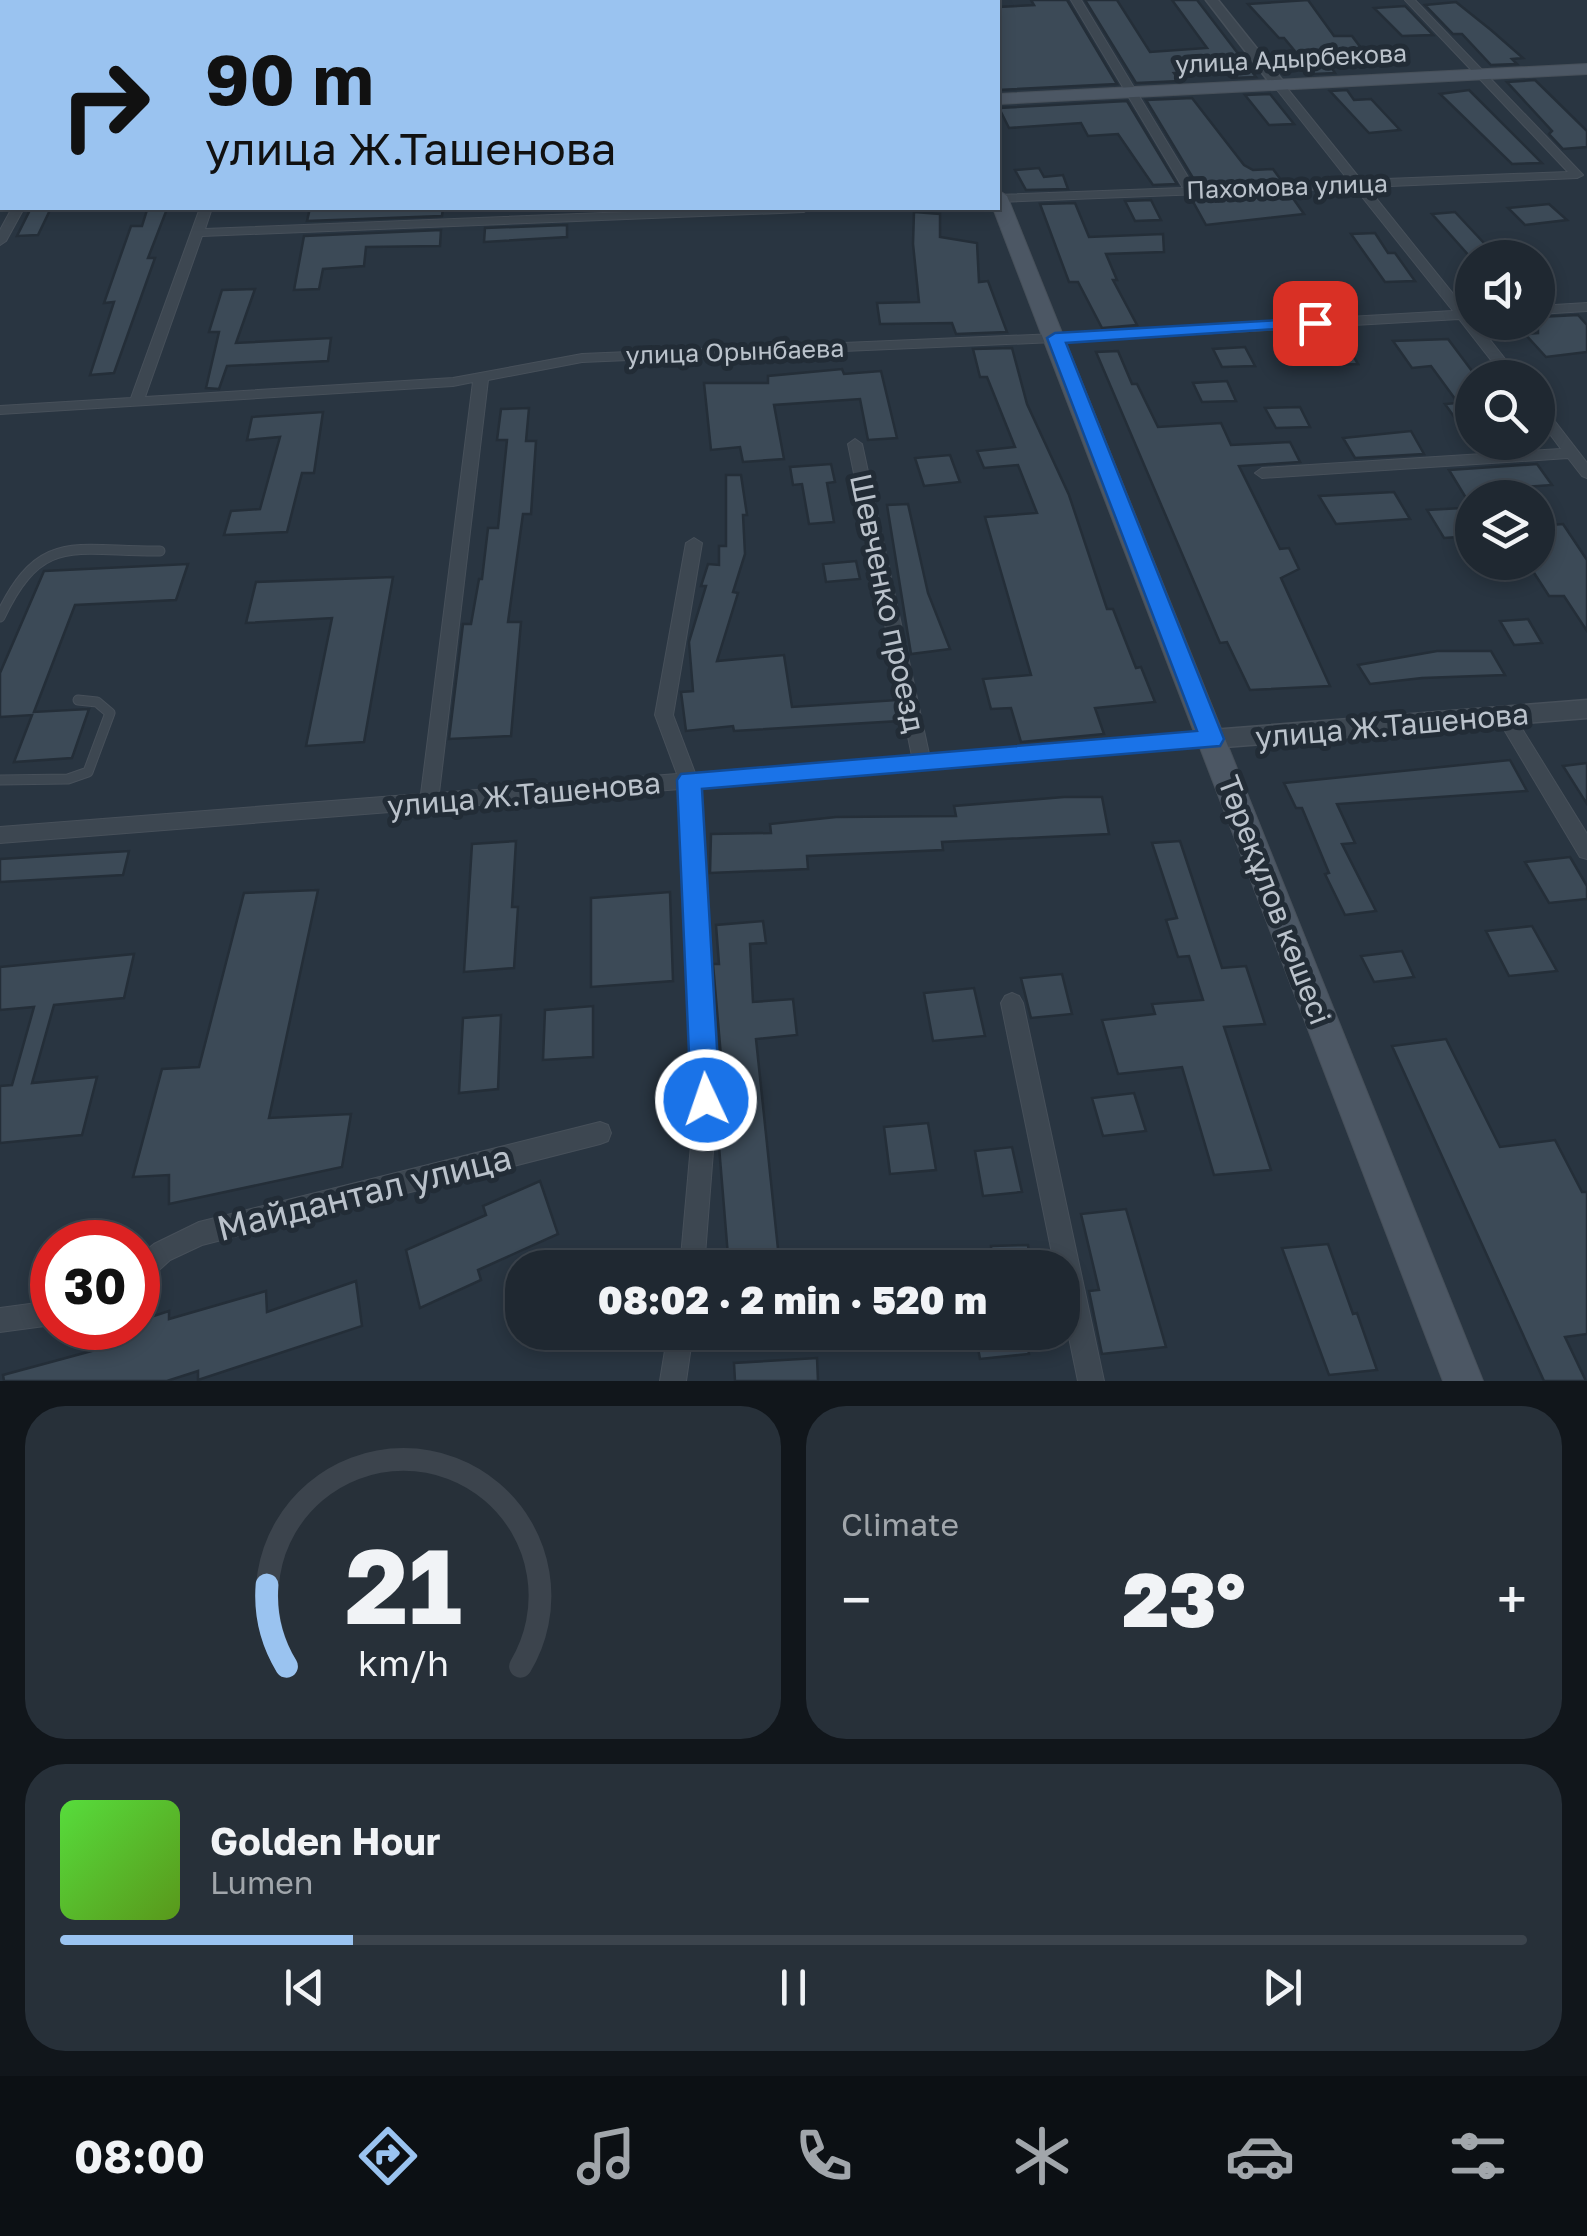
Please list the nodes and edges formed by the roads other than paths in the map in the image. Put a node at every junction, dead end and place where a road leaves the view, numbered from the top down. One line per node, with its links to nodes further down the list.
1 (1076, 0): 7 (street)
2 (1212, 0): 6 (street)
3 (1410, 0): 5 (street)
4 (1587, 68): 5 (main road, улица Адырбекова)
5 (1481, 74): 6 (main road, улица Адырбекова); 9 (street, Пахомова улица)
6 (1278, 84): 7 (main road, улица Адырбекова); 9 (street)
7 (1130, 92): 8 (main road, улица Адырбекова); 10 (street)
8 (1000, 99)
9 (1358, 184): 10 (street, Пахомова улица); 18 (street)
10 (1190, 190): 11 (street, Пахомова улица)
11 (1000, 198)
12 (1000, 203): 22 (main road, Төреқұлов көшесі)
13 (17, 210): 17 (street)
14 (205, 210): 16 (street)
15 (757, 210): 16 (street)
16 (196, 234): 24 (street)
17 (0, 241)
18 (1455, 299)
19 (1587, 307): 20 (street)
20 (1555, 309)
21 (1455, 315): 22 (street, улица Орынбаева)
22 (1055, 338): 23 (street, улица Орынбаева); 37 (main road, Төреқұлов көшесі)
23 (481, 376): 24 (street, улица Орынбаева); 41 (street)
24 (137, 400): 25 (street, улица Орынбаева)
25 (0, 410)
26 (1555, 431): 28 (street)
27 (856, 444): 38 (street, Шевченко проезд)
28 (1572, 453): 29 (street); 30 (street)
29 (1262, 473)
30 (1587, 473)
31 (694, 543): 40 (street)
32 (160, 550): 33 (lane)
33 (0, 618)
34 (78, 700): 39 (lane)
35 (1587, 709): 36 (street, улица Ж.Ташенова)
36 (1505, 716): 37 (street, улица Ж.Ташенова); 43 (street)
37 (1212, 739): 38 (street, улица Ж.Ташенова); 53 (main road, Төреқұлов көшесі)
38 (922, 762): 40 (street, улица Ж.Ташенова)
39 (0, 780)
40 (689, 780): 41 (street, улица Ж.Ташенова); 46 (street)
41 (429, 801): 42 (street, улица Ж.Ташенова)
42 (0, 834)
43 (1587, 851)
44 (1012, 1003): 52 (street)
45 (600, 1132): 47 (street, Майдантал улица)
46 (694, 1250)
47 (160, 1254)
48 (30, 1316): 49 (street)
49 (0, 1320)
50 (678, 1350): 51 (street)
51 (673, 1381)
52 (1091, 1381)
53 (1463, 1381)

